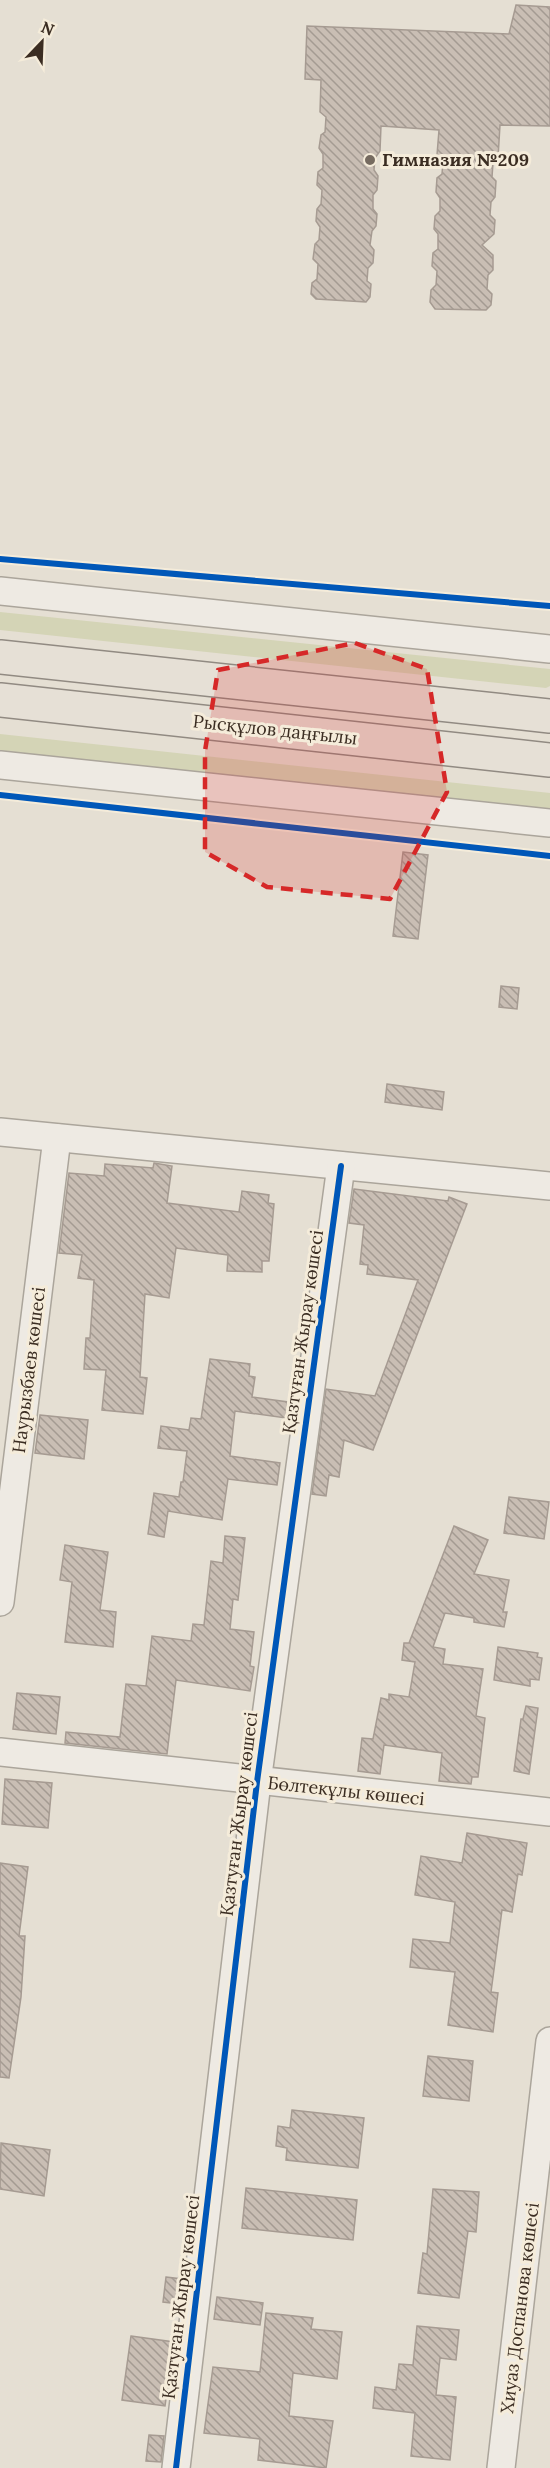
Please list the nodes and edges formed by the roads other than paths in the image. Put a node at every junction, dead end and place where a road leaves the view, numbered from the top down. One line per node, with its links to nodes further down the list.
1 (0, 591): 2 (street)
2 (550, 649)
3 (0, 657): 6 (main road)
4 (550, 698): 6 (street)
5 (0, 700): 8 (main road, Рысқұлов даңғылы)
6 (466, 707): 7 (main road)
7 (550, 716)
8 (550, 759)
9 (0, 765): 10 (street)
10 (550, 823)
11 (0, 1132): 12 (street)
12 (57, 1138): 13 (street); 15 (street, Наурызбаев көшесі)
13 (341, 1166): 14 (street); 17 (street, Қазтуған Жырау көшесі)
14 (550, 1186)
15 (0, 1602)
16 (0, 1752): 17 (street, Бөлтекұлы көшесі)
17 (257, 1782): 18 (street, Бөлтекұлы көшесі); 21 (street, Қазтуған Жырау көшесі)
18 (550, 1812)
19 (550, 2041): 22 (street, Хиуаз Доспанова көшесі)
20 (550, 2201): 23 (street, Хиуаз Доспанова көшесі)
21 (176, 2468)
22 (501, 2468)
23 (518, 2468)

